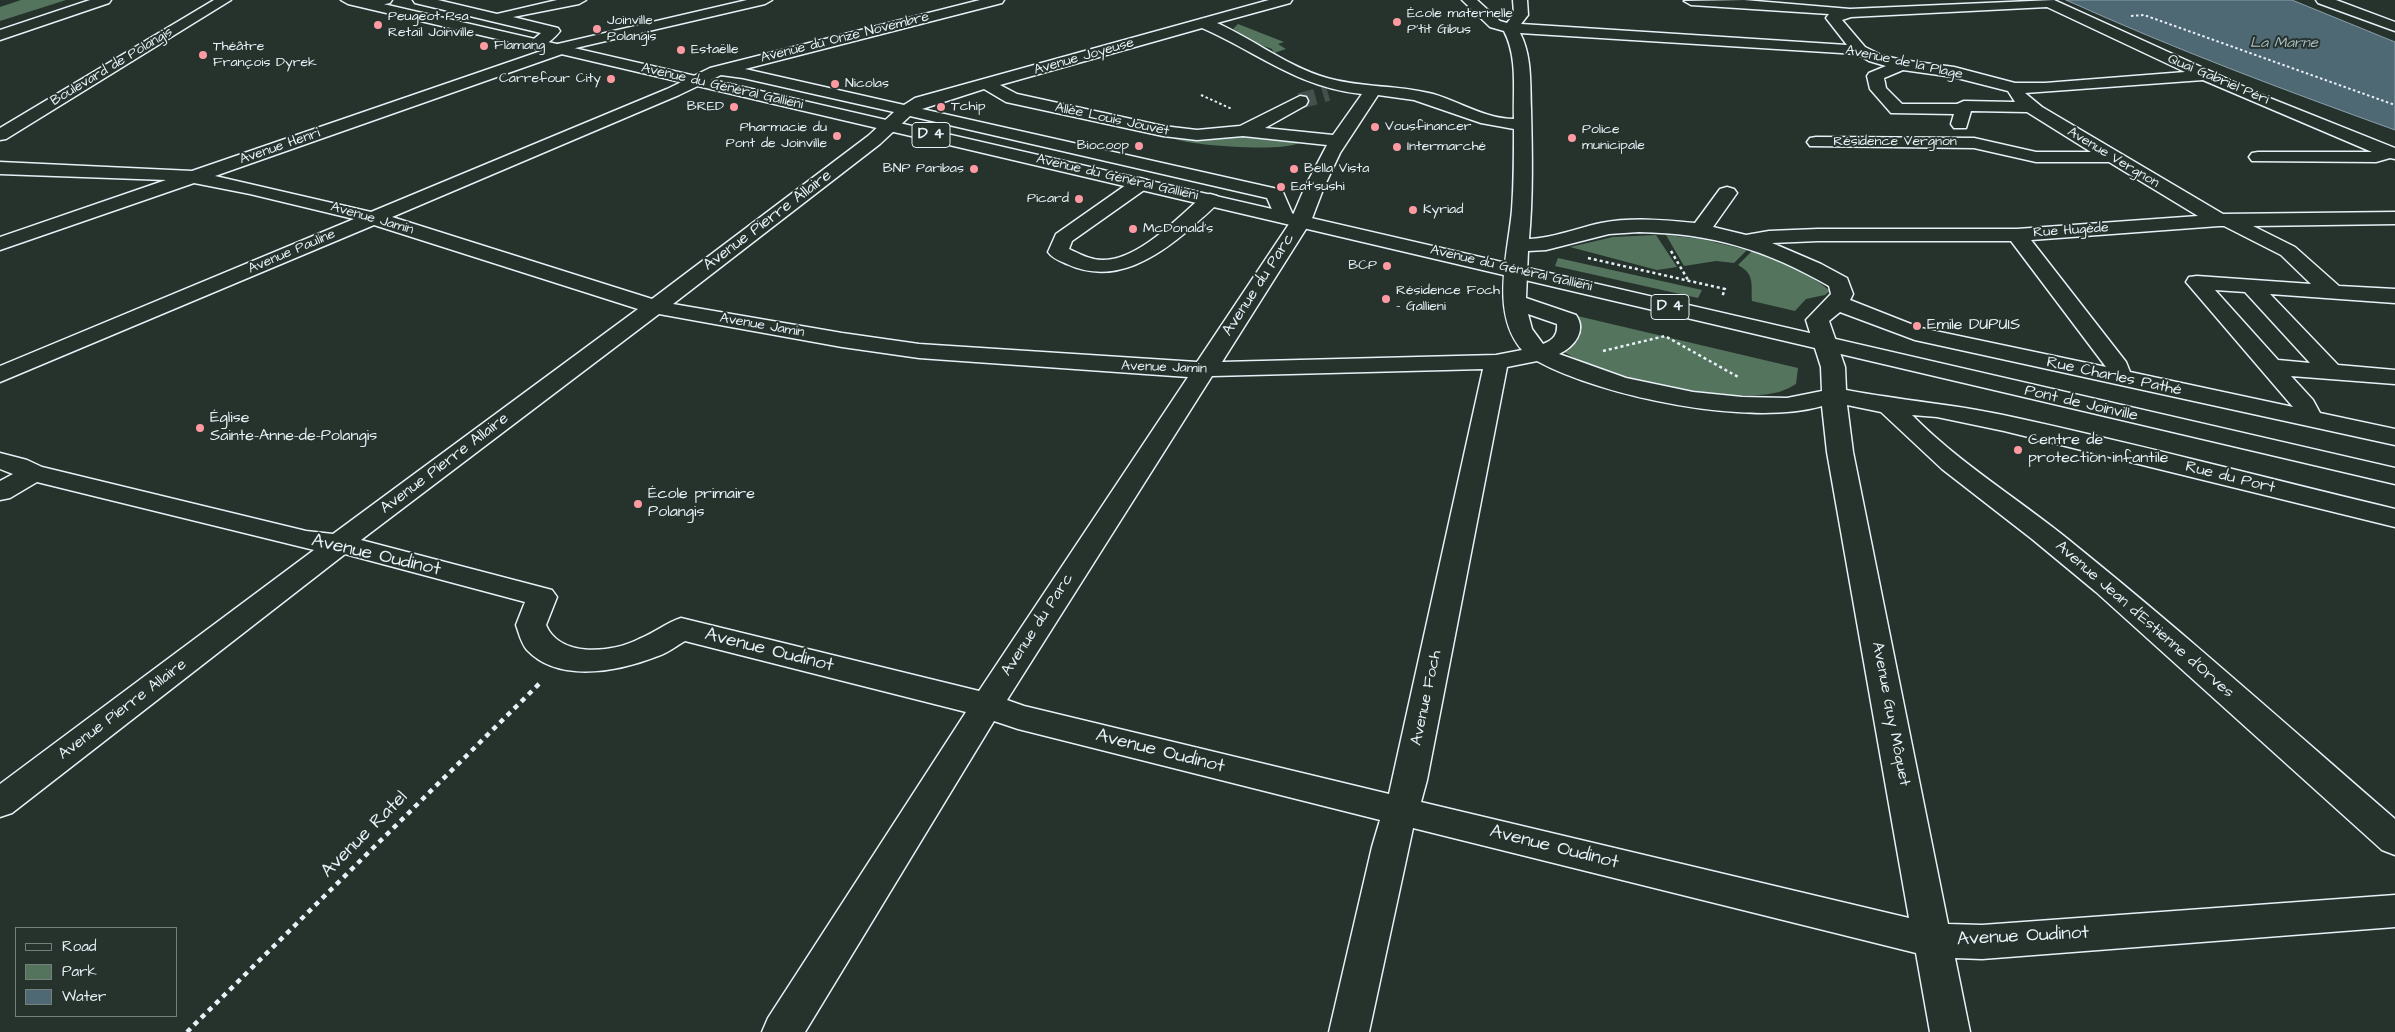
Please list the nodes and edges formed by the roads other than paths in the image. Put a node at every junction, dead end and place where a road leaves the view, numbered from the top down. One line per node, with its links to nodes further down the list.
1 (104, 0): 22 (street)
2 (224, 0): 41 (street, Boulevard de Polangis)
3 (348, 0): 15 (street, Avenue du Général Gallieni / D 4)
4 (385, 0): 15 (street)
5 (420, 0): 17 (street)
6 (579, 0): 17 (street)
7 (764, 0): 24 (street, Avenue Henri)
8 (997, 0): 27 (street, Avenue du Onze Novembre)
9 (1285, 0): 18 (street, Avenue Joyeuse)
10 (1468, 0): 21 (street)
11 (1520, 0): 21 (street)
12 (2323, 0): 19 (street)
13 (1691, 1): 16 (street)
14 (2046, 1): 16 (street); 28 (street, Quai Gabriel Péri)
15 (368, 4): 20 (street, Avenue du Général Gallieni / D 4)
16 (1850, 13): 25 (street)
17 (496, 17): 20 (street); 23 (street)
18 (1204, 23): 30 (street, Avenue Joyeuse); 31 (street)
19 (2390, 23)
20 (464, 28): 23 (street, Avenue du Général Gallieni / D 4)
21 (1510, 28): 25 (street, Avenue de la Plage); 39 (street)
22 (0, 35)
23 (536, 44): 24 (street, Avenue du Général Gallieni / D 4)
24 (557, 49): 29 (street, Avenue du Général Gallieni / D 4); 49 (street, Avenue Henri)
25 (1860, 50): 26 (street, Avenue de la Plage)
26 (1900, 65): 32 (street, Avenue de la Plage); 37 (street, Résidence Vergnon)
27 (716, 72): 29 (street, Avenue du Onze Novembre); 38 (street)
28 (2199, 72): 32 (street, Avenue de la Plage); 45 (street, Quai Gabriel Péri)
29 (695, 82): 38 (street, Avenue du Général Gallieni / D 4); 53 (street, Avenue Pauline)
30 (986, 84): 38 (street, Avenue Joyeuse); 40 (street, Allée Louis Jouvet)
31 (1345, 87): 33 (street); 34 (street)
32 (2015, 88): 36 (street, Avenue Vergnon)
33 (1373, 91): 39 (street); 42 (street, Avenue du Parc)
34 (1328, 93)
35 (1300, 102): 40 (street, Allée Louis Jouvet)
36 (2031, 107): 37 (street, Résidence Vergnon); 46 (street, Avenue Vergnon)
37 (1964, 110): 44 (street, Résidence Vergnon)
38 (898, 118): 50 (street, Avenue du Général Gallieni / D 4); 55 (street); 68 (street, Avenue Pierre Allaire)
39 (1523, 124): 61 (street)
40 (1242, 131): 42 (street, Allée Louis Jouvet)
41 (0, 135)
42 (1340, 141): 55 (street, Avenue du Parc)
43 (1816, 142): 44 (street, Résidence Vergnon)
44 (1974, 143): 46 (street, Résidence Vergnon)
45 (2393, 153): 47 (street)
46 (2111, 157): 56 (street, Avenue Vergnon)
47 (2258, 157)
48 (0, 168): 49 (street, Avenue Jamin)
49 (193, 178): 53 (street, Avenue Jamin); 60 (street, Avenue Henri)
50 (1140, 184): 52 (street, Avenue du Général Gallieni / D 4); 52 (street)
51 (1727, 194): 57 (street)
52 (1210, 200): 55 (street, Avenue du Général Gallieni / D 4)
53 (373, 218): 68 (street, Avenue Jamin); 76 (street, Avenue Pauline)
54 (2395, 218): 56 (street, Rue Hugède)
55 (1292, 219): 62 (street, Avenue du Général Gallieni / D 4); 74 (street, Avenue du Parc)
56 (2223, 220): 58 (street, Rue Hugède); 64 (street, Avenue Vergnon)
57 (1700, 230): 59 (street); 61 (street)
58 (2017, 235): 59 (street, Rue Hugède); 78 (street)
59 (1747, 242): 67 (street)
60 (0, 244)
61 (1519, 245): 62 (street)
62 (1514, 270): 66 (street); 69 (street, Avenue du Général Gallieni / D 4)
63 (2251, 286): 64 (street); 73 (street); 75 (street)
64 (2332, 291): 65 (street)
65 (2395, 296)
66 (1516, 302): 70 (street); 70 (street)
67 (1836, 303): 69 (street, Avenue Guy Môquet); 78 (street, Rue Charles Pathé)
68 (655, 307): 74 (street, Avenue Jamin); 88 (street, Avenue Pierre Allaire)
69 (1826, 343): 71 (street, Avenue du Général Gallieni / D 4); 79 (street, Avenue Guy Môquet)
70 (1540, 354): 72 (street, Avenue Jamin); 79 (street)
71 (1885, 358): 85 (street, Pont de Joinville / D 4)
72 (1496, 362): 74 (street, Avenue Jamin); 91 (street, Avenue Foch)
73 (2271, 367): 75 (street); 81 (street)
74 (1204, 369): 89 (street, Avenue du Parc)
75 (2331, 372): 77 (street)
76 (0, 375)
77 (2395, 377)
78 (2119, 378): 81 (street, Rue Charles Pathé)
79 (1833, 395): 80 (street, Rue du Port); 94 (street, Avenue Guy Môquet)
80 (1889, 406): 87 (street, Rue du Port); 92 (street, Avenue Jean d'Estienne d'Orves)
81 (2310, 418): 82 (street, Rue Charles Pathé)
82 (2395, 437)
83 (0, 461): 84 (street, Avenue Oudinot)
84 (33, 473): 86 (street); 88 (street, Avenue Oudinot)
85 (2395, 476)
86 (0, 492)
87 (2395, 518)
88 (340, 544): 89 (street, Avenue Oudinot); 90 (street, Avenue Pierre Allaire)
89 (987, 705): 91 (street, Avenue Oudinot); 95 (street, Avenue du Parc)
90 (0, 803)
91 (1401, 811): 94 (street, Avenue Oudinot); 96 (street, Avenue Foch)
92 (2395, 840)
93 (2395, 911): 94 (street, Avenue Oudinot)
94 (1934, 940): 97 (street, Avenue Guy Môquet)
95 (782, 1032)
96 (1349, 1032)
97 (1950, 1032)

